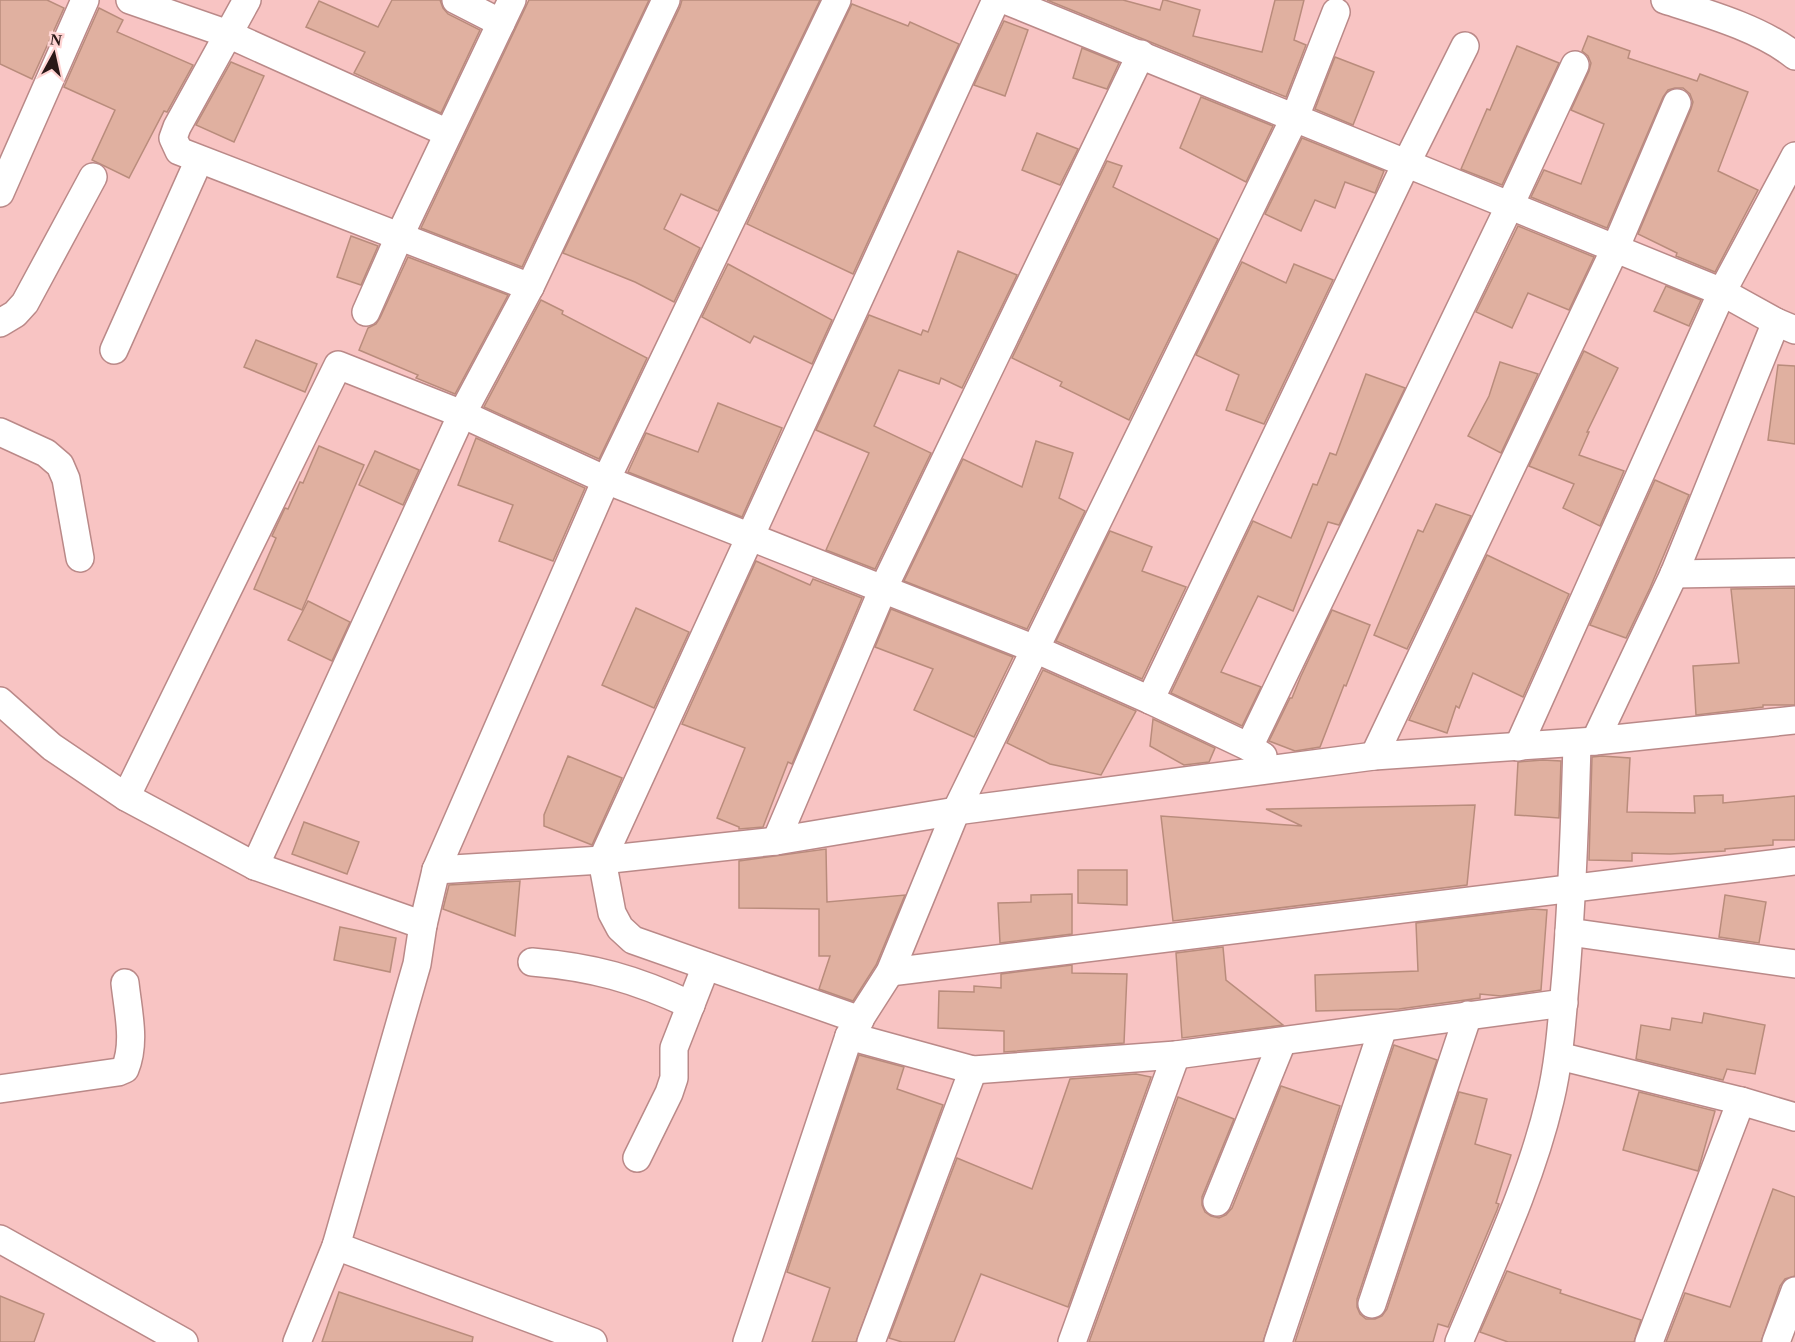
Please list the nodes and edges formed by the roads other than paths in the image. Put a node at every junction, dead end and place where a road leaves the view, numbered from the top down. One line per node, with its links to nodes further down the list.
1 (85, 0): 24 (street)
2 (130, 0): 12 (street)
3 (247, 0): 12 (street)
4 (456, 0): 10 (street)
5 (666, 0): 28 (street)
6 (837, 0): 36 (street)
7 (996, 0): 37 (street)
8 (1005, 0): 14 (street)
9 (1665, 0): 15 (street)
10 (507, 11): 19 (street)
11 (1336, 12): 18 (street)
12 (228, 34): 19 (street); 21 (street)
13 (1465, 46): 22 (street)
14 (1141, 54): 18 (street); 41 (street)
15 (1795, 56)
16 (1575, 65): 25 (street)
17 (1677, 103): 27 (street)
18 (1295, 117): 22 (street); 42 (street)
19 (448, 134): 26 (street)
20 (1795, 156): 29 (street)
21 (199, 160): 26 (street); 33 (street)
22 (1406, 164): 25 (street); 43 (street)
23 (93, 177): 31 (street)
24 (0, 193)
25 (1510, 206): 27 (street); 47 (street)
26 (400, 235): 28 (street); 30 (street)
27 (1615, 249): 29 (street); 49 (street)
28 (530, 287): 34 (street)
29 (1722, 291): 32 (street); 48 (street)
30 (366, 312)
31 (5, 315)
32 (1786, 326): 40 (street)
33 (114, 351)
34 (462, 414): 36 (street); 51 (street); 56 (street)
35 (0, 432): 38 (street)
36 (606, 480): 37 (street); 57 (street)
37 (750, 537): 41 (street); 54 (street)
38 (80, 558)
39 (1795, 572): 40 (street)
40 (1674, 574): 46 (street)
41 (884, 589): 42 (street); 53 (street)
42 (1035, 649): 43 (street); 52 (street)
43 (1150, 700): 47 (street)
44 (0, 701): 51 (street)
45 (1795, 720): 46 (street)
46 (1586, 742): 48 (street); 58 (street)
47 (1249, 747): 50 (street)
48 (1518, 747): 49 (street)
49 (1374, 756): 50 (street)
50 (1283, 769): 52 (street)
51 (126, 797): 56 (street)
52 (957, 811): 53 (street); 64 (street)
53 (776, 841): 54 (street)
54 (602, 860): 57 (street); 63 (street)
55 (1795, 861): 58 (street)
56 (255, 866): 59 (street)
57 (436, 870): 59 (street)
58 (1573, 887): 60 (street); 64 (street)
59 (423, 925): 81 (street)
60 (1569, 933): 62 (street); 66 (street)
61 (531, 962): 67 (street)
62 (1795, 964)
63 (706, 966): 67 (street); 69 (street)
64 (890, 972): 69 (street)
65 (125, 983): 75 (street)
66 (1564, 1003): 68 (street); 73 (street)
67 (691, 1005): 78 (street)
68 (1468, 1015): 70 (street); 83 (street)
69 (854, 1028): 74 (street); 87 (street)
70 (1383, 1028): 71 (street); 90 (street)
71 (1282, 1042): 72 (street); 79 (street)
72 (1176, 1055): 74 (street); 89 (street)
73 (1559, 1056): 76 (street); 91 (street)
74 (973, 1070): 88 (street)
75 (0, 1089)
76 (1741, 1101): 77 (street); 92 (street)
77 (1795, 1117)
78 (637, 1158)
79 (1217, 1202)
80 (0, 1239): 84 (street)
81 (336, 1246): 85 (street); 86 (street)
82 (1795, 1291): 93 (street)
83 (1372, 1304)
84 (184, 1342)
85 (297, 1342)
86 (593, 1342)
87 (747, 1342)
88 (871, 1342)
89 (1072, 1342)
90 (1278, 1342)
91 (1459, 1342)
92 (1649, 1342)
93 (1776, 1342)

